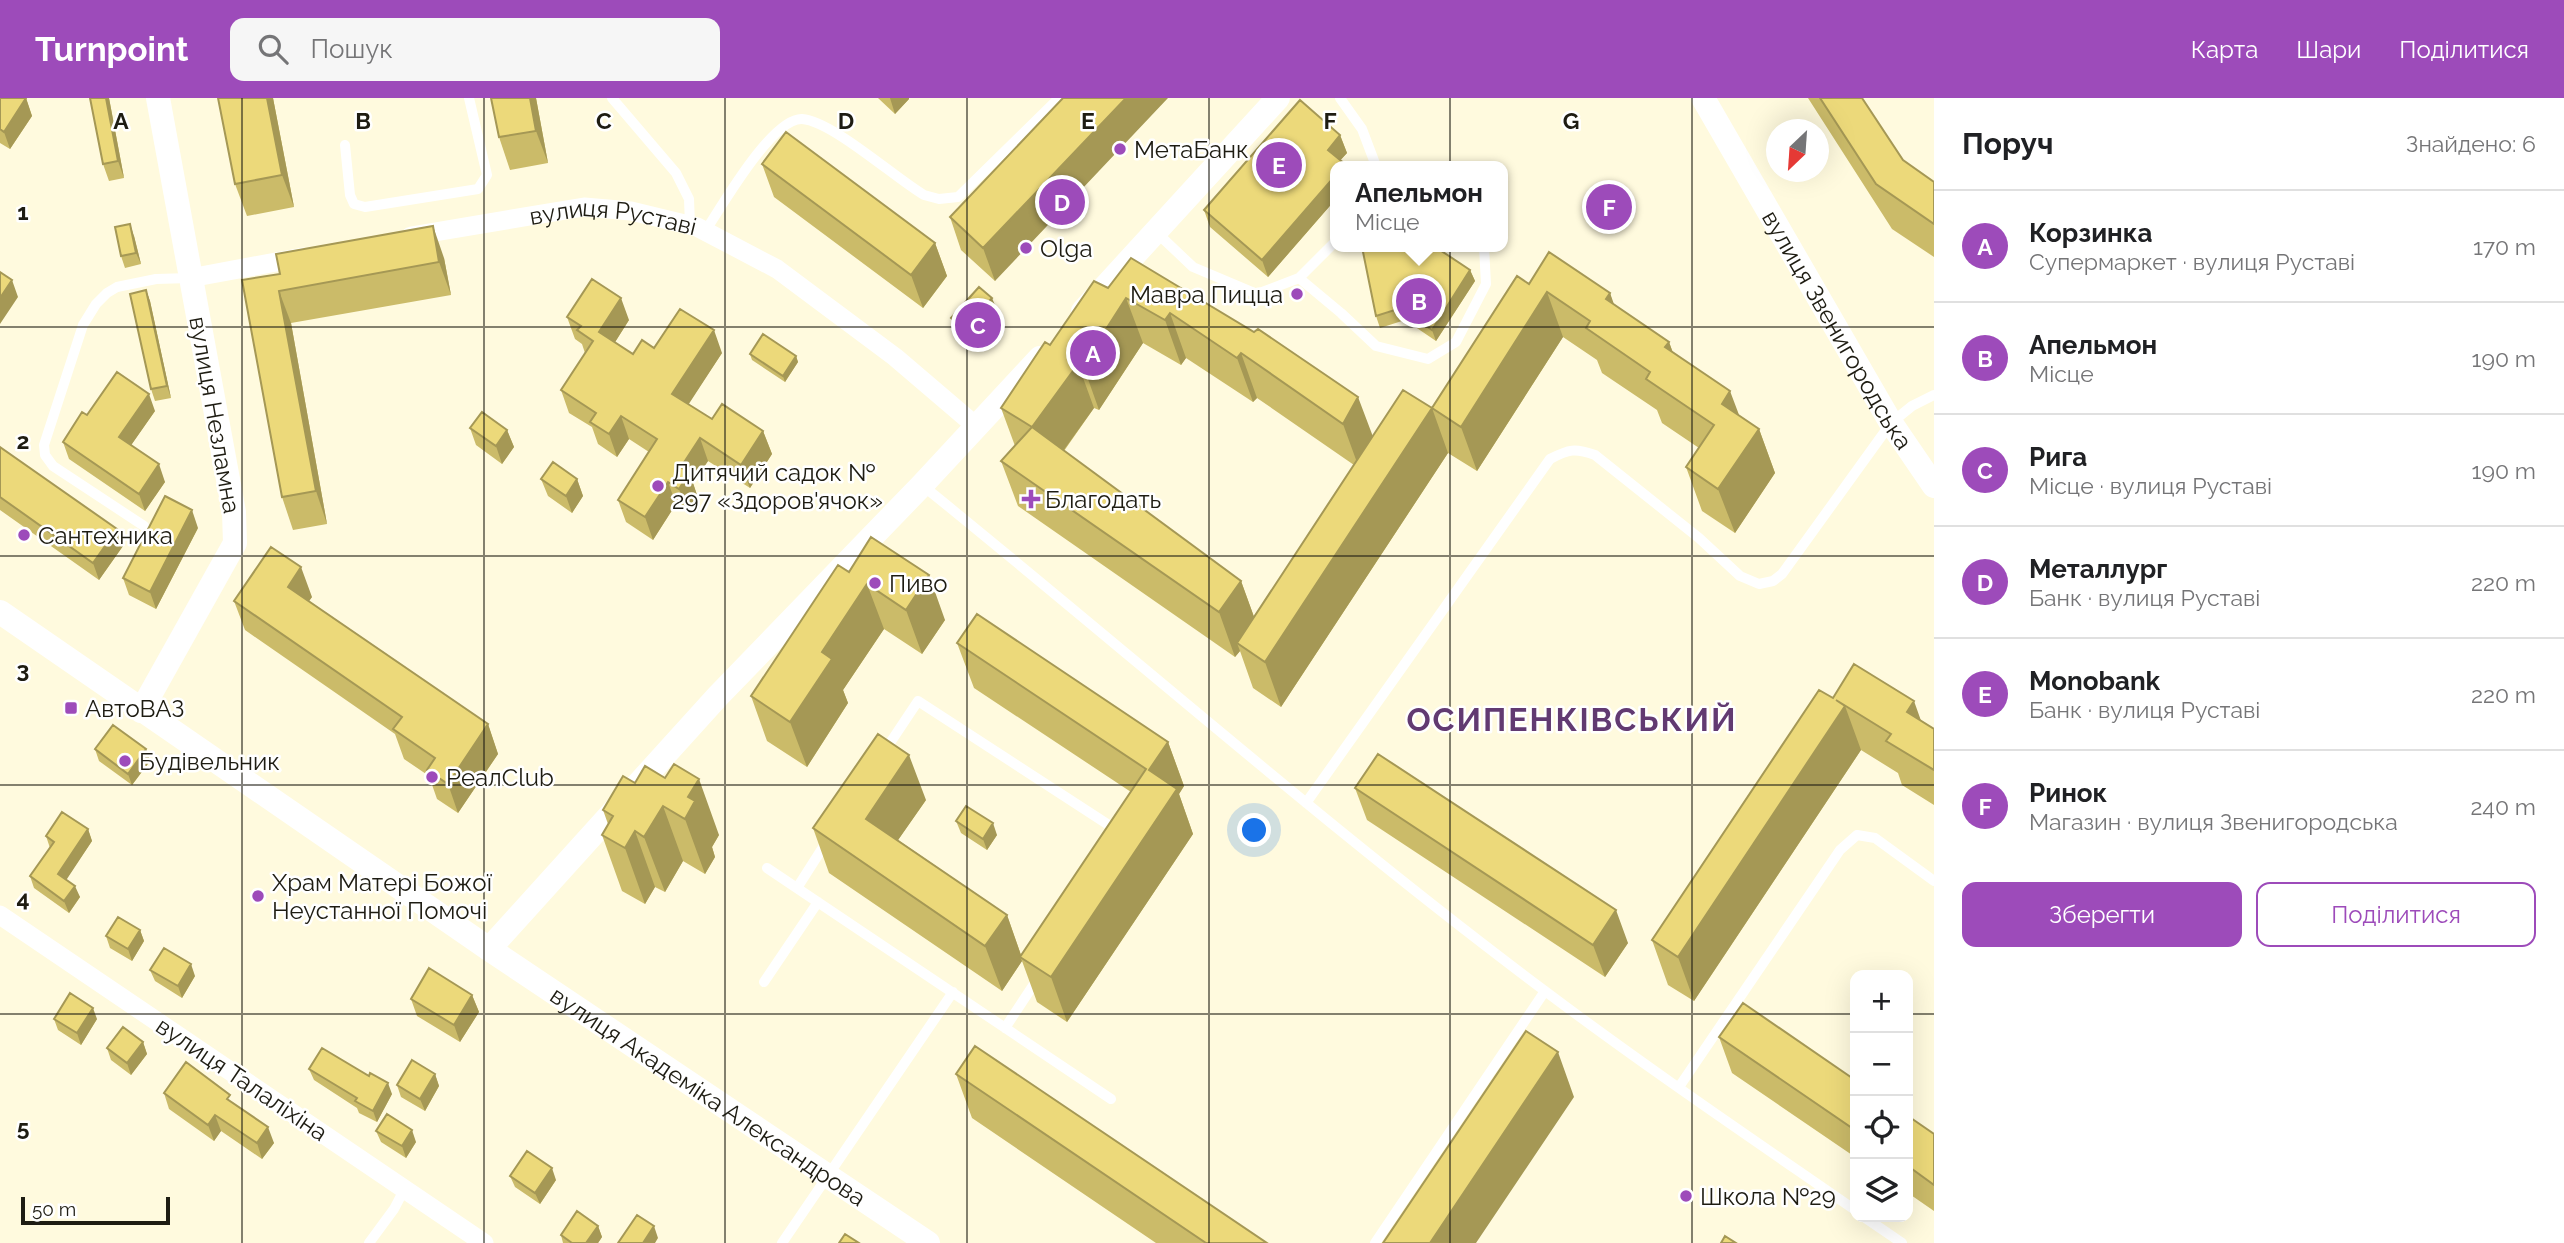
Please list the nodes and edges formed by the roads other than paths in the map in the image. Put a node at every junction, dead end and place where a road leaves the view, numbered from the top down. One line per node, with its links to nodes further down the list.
1 (158, 98): 16 (street, вулиця Незламна)
2 (469, 98): 8 (lane)
3 (612, 98): 10 (lane)
4 (1059, 98): 10 (lane)
5 (1278, 98): 11 (street)
6 (1340, 98): 9 (lane)
7 (1703, 98): 21 (street, вулиця Звенигородська)
8 (345, 145)
9 (1374, 161)
10 (698, 228): 12 (street, вулиця Руставі); 22 (street, вулиця Руставі)
11 (1156, 231): 17 (lane); 18 (street)
12 (387, 240)
13 (1330, 247): 17 (lane)
14 (1483, 252): 17 (lane)
15 (320, 254): 16 (street)
16 (190, 278): 25 (lane); 27 (street, вулиця Незламна)
17 (1299, 278)
18 (1071, 324)
19 (1052, 345): 22 (street)
20 (1934, 395): 21 (lane)
21 (1891, 423): 24 (street, вулиця Звенигородська); 29 (lane)
22 (977, 427): 23 (street)
23 (922, 485): 29 (lane); 37 (street)
24 (1934, 486)
25 (144, 526)
26 (0, 612): 27 (street, вулиця Академіка Александрова)
27 (141, 711): 37 (street, вулиця Академіка Александрова)
28 (880, 760): 31 (lane)
29 (1306, 803): 40 (lane)
30 (835, 829): 34 (lane)
31 (1129, 838)
32 (767, 867): 34 (lane)
33 (1934, 881): 43 (lane)
34 (797, 888): 35 (lane)
35 (818, 902): 39 (lane); 41 (lane)
36 (0, 915): 46 (street, вулиця Талаліхіна)
37 (489, 949): 45 (street, вулиця Академіка Александрова)
38 (1042, 972): 42 (lane)
39 (764, 982)
40 (1545, 991): 43 (lane); 53 (lane)
41 (953, 992): 42 (lane); 45 (lane)
42 (1005, 1028): 44 (lane)
43 (1679, 1087): 47 (lane)
44 (1111, 1099)
45 (829, 1176): 51 (lane); 52 (street, вулиця Академіка Александрова)
46 (404, 1190): 49 (lane); 50 (street, вулиця Талаліхіна)
47 (1850, 1207)
48 (1871, 1222): 54 (lane)
49 (369, 1243)
50 (484, 1243)
51 (782, 1243)
52 (928, 1243)
53 (1375, 1243)
54 (1902, 1243)

